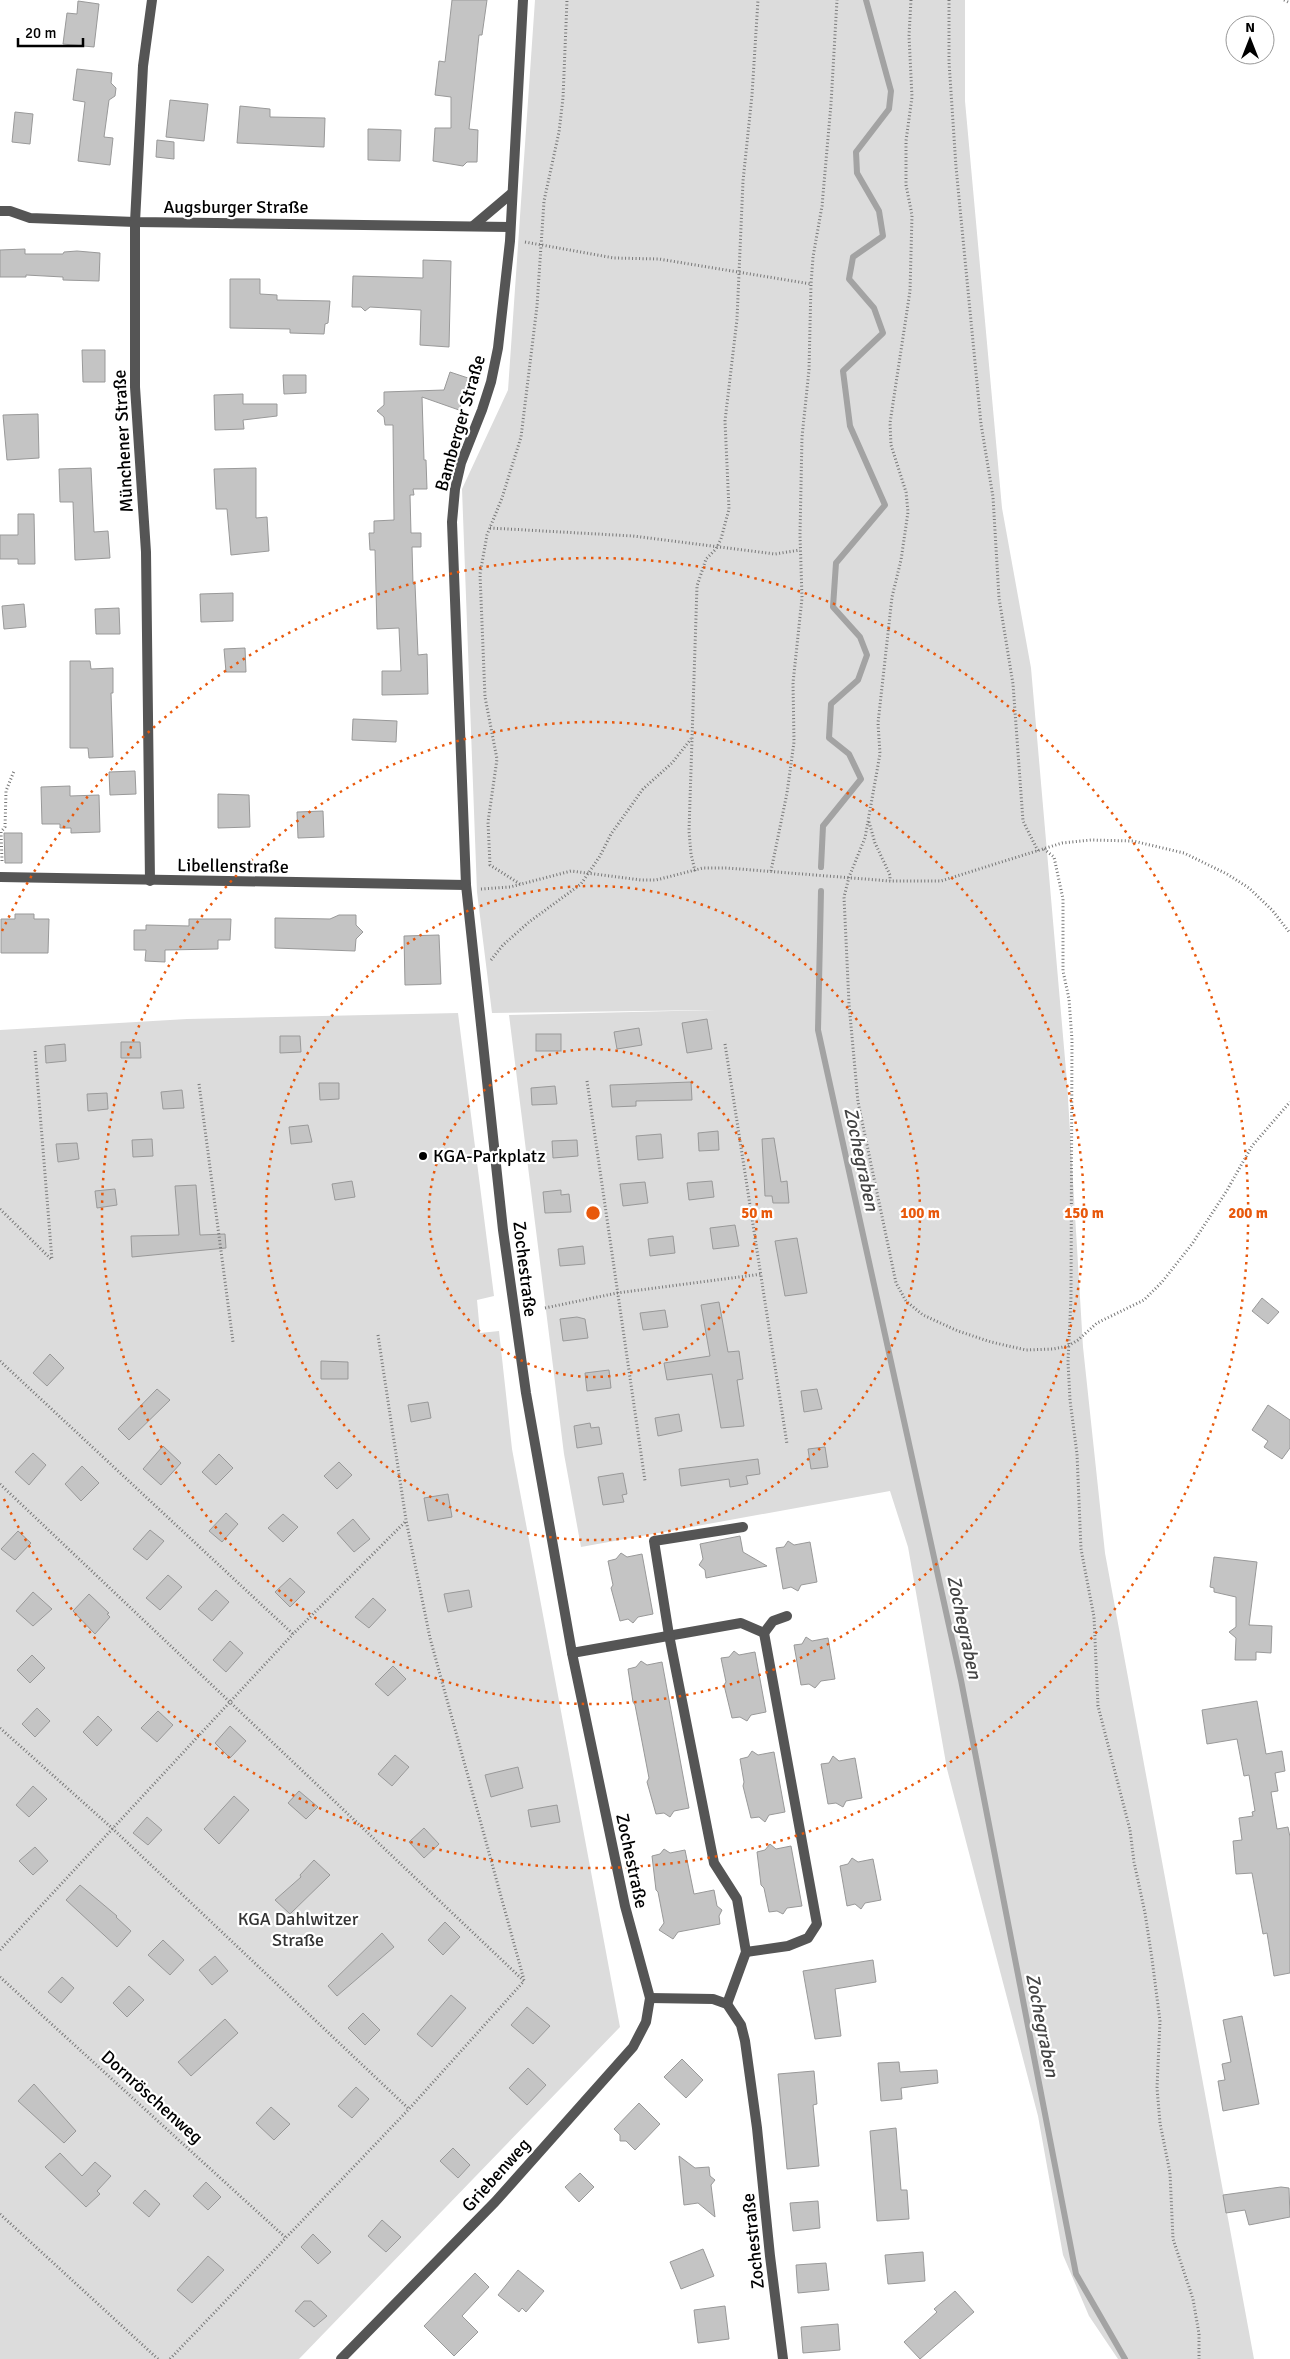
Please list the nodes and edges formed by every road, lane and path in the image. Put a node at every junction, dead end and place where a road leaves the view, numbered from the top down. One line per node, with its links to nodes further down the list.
1 (152, 0): 12 (street, Münchener Straße)
2 (523, 0): 10 (street, Bamberger Straße)
3 (567, 0): 16 (path)
4 (758, 0): 17 (path)
5 (837, 0): 18 (path)
6 (911, 0): 24 (path)
7 (949, 0): 26 (path)
8 (1284, 0): 9 (path)
9 (1290, 3)
10 (512, 193): 13 (street); 14 (street, Bamberger Straße)
11 (0, 211): 12 (street, Augsburger Straße)
12 (135, 222): 13 (street, Augsburger Straße); 32 (street, Münchener Straße)
13 (473, 226): 14 (street, Augsburger Straße)
14 (510, 227): 15 (street, Bamberger Straße)
15 (510, 241): 16 (path); 35 (street, Bamberger Straße)
16 (541, 244): 17 (path); 19 (path)
17 (739, 271): 18 (path); 20 (path)
18 (811, 284): 21 (path)
19 (490, 528): 20 (path); 34 (path)
20 (718, 546): 21 (path); 22 (path)
21 (800, 550): 28 (path)
22 (691, 739): 27 (path); 29 (path)
23 (14, 771): 30 (path)
24 (868, 819): 31 (path); 33 (path)
25 (1044, 849): 26 (path); 36 (path); 49 (path)
26 (1038, 851): 33 (path)
27 (695, 870): 28 (path); 29 (path)
28 (771, 871): 31 (path)
29 (589, 873): 34 (path); 37 (path)
30 (1, 877): 32 (street, Libellenstraße)
31 (849, 877): 33 (path); 49 (path)
32 (150, 881): 35 (street, Libellenstraße)
33 (890, 882)
34 (520, 884): 35 (path)
35 (466, 886): 37 (street, Zochestraße)
36 (1290, 933)
37 (477, 975): 60 (street, Zochestraße)
38 (725, 1044): 44 (path)
39 (34, 1051): 43 (path)
40 (587, 1081): 45 (path)
41 (199, 1084): 48 (path)
42 (1290, 1102): 49 (path)
43 (0, 1209)
44 (762, 1274): 45 (path); 51 (path)
45 (617, 1293): 46 (path); 52 (path)
46 (545, 1308)
47 (378, 1335): 54 (path)
48 (233, 1342)
49 (1068, 1346): 77 (path)
50 (0, 1361): 58 (path)
51 (787, 1444)
52 (645, 1482)
53 (0, 1484): 61 (path)
54 (406, 1520): 58 (path); 67 (path)
55 (743, 1527): 59 (street)
56 (788, 1616): 57 (street)
57 (764, 1633): 59 (street); 65 (street)
58 (293, 1634): 61 (path)
59 (669, 1635): 60 (street); 65 (street)
60 (572, 1653): 68 (street, Zochestraße)
61 (229, 1702): 63 (path); 67 (path)
62 (0, 1728): 63 (path)
63 (113, 1829): 64 (path); 70 (path)
64 (0, 1950)
65 (746, 1952): 69 (street)
66 (0, 1977): 72 (path, Dornröschenweg)
67 (524, 1980): 70 (path)
68 (650, 1998): 69 (street); 75 (street, Griebenweg)
69 (727, 2004): 76 (street, Zochestraße)
70 (409, 2109): 72 (path)
71 (0, 2214): 73 (path)
72 (285, 2237): 74 (path)
73 (158, 2359)
74 (170, 2359)
75 (342, 2359)
76 (783, 2359)
77 (1199, 2359)

